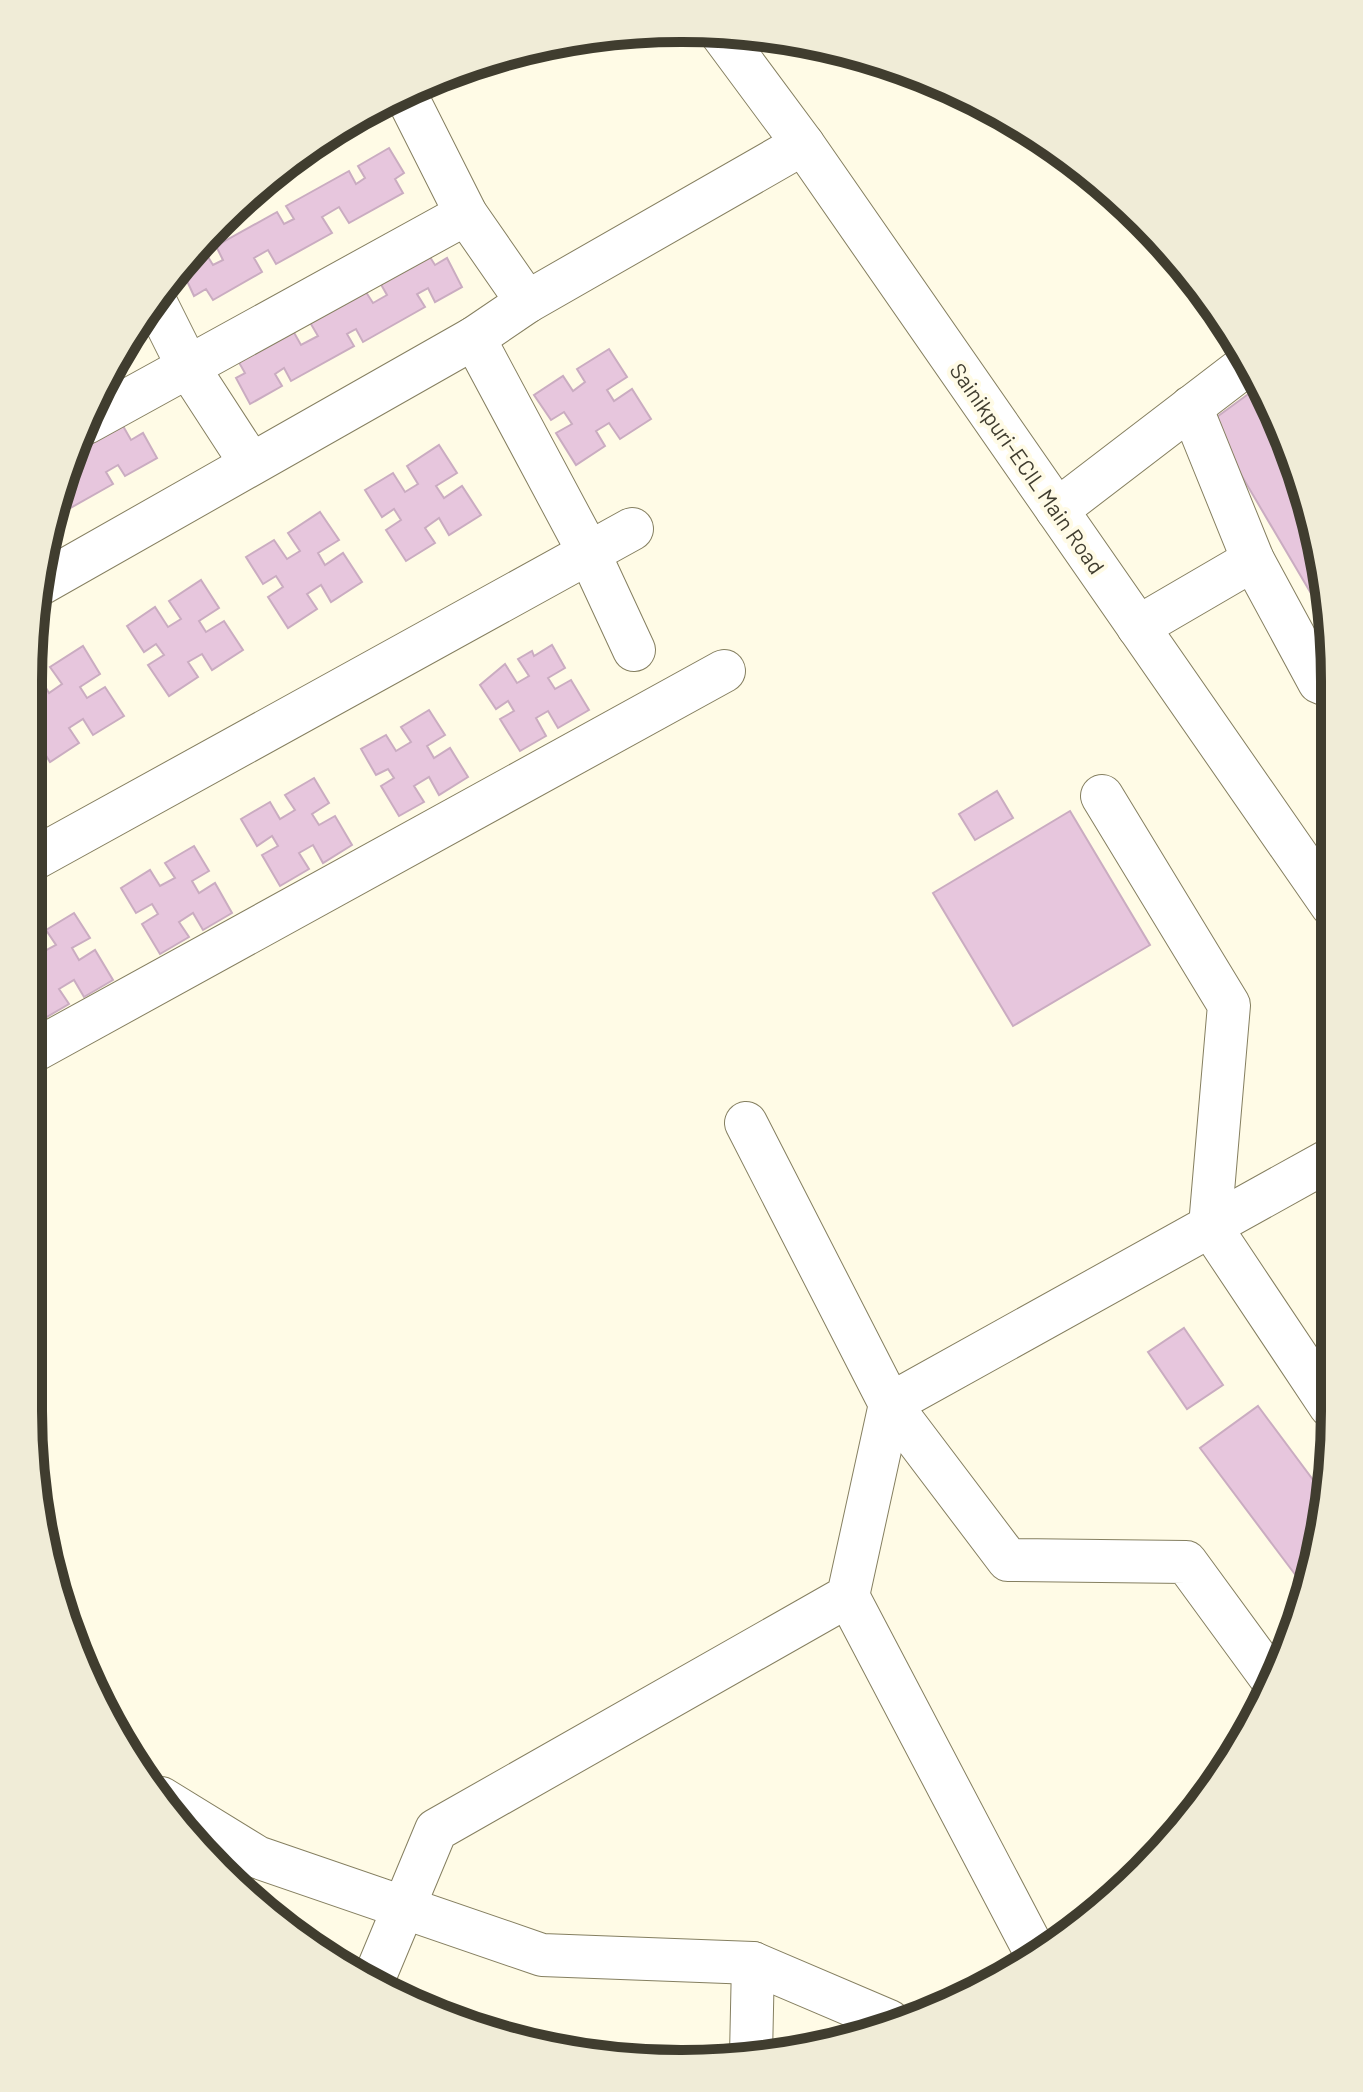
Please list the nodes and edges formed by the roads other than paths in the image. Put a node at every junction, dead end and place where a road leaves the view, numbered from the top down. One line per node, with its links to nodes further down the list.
1 (729, 44): 3 (street, Sainikpuri-ECIL Main Road)
2 (410, 103): 4 (street)
3 (803, 144): 5 (street); 13 (street, Sainikpuri-ECIL Main Road)
4 (466, 214): 5 (street); 8 (street)
5 (527, 302): 7 (street)
6 (160, 311): 8 (street)
7 (474, 338): 12 (street); 15 (street)
8 (188, 367): 11 (street); 12 (street)
9 (1239, 370): 10 (street)
10 (1191, 407): 13 (street); 16 (street)
11 (101, 415)
12 (251, 464): 17 (street)
13 (1057, 510): 18 (street, Sainikpuri-ECIL Main Road)
14 (632, 529): 15 (street)
15 (589, 553): 19 (street); 23 (street)
16 (1253, 560): 18 (street); 21 (street)
17 (50, 578)
18 (1138, 627): 24 (street, Sainikpuri-ECIL Main Road)
19 (634, 650)
20 (724, 671): 25 (street)
21 (1321, 683)
22 (1102, 796): 28 (street)
23 (42, 854)
24 (1321, 890)
25 (42, 1046)
26 (746, 1123): 30 (street)
27 (1321, 1165): 28 (street)
28 (1210, 1226): 29 (street); 30 (street)
29 (1321, 1392)
30 (890, 1404): 31 (street); 32 (street)
31 (848, 1596): 34 (street); 35 (street)
32 (1265, 1670)
33 (184, 1812): 34 (street)
34 (403, 1909): 36 (street); 37 (street)
35 (1031, 1945)
36 (753, 1963): 38 (street); 39 (street)
37 (377, 1972)
38 (881, 2018)
39 (751, 2046)

